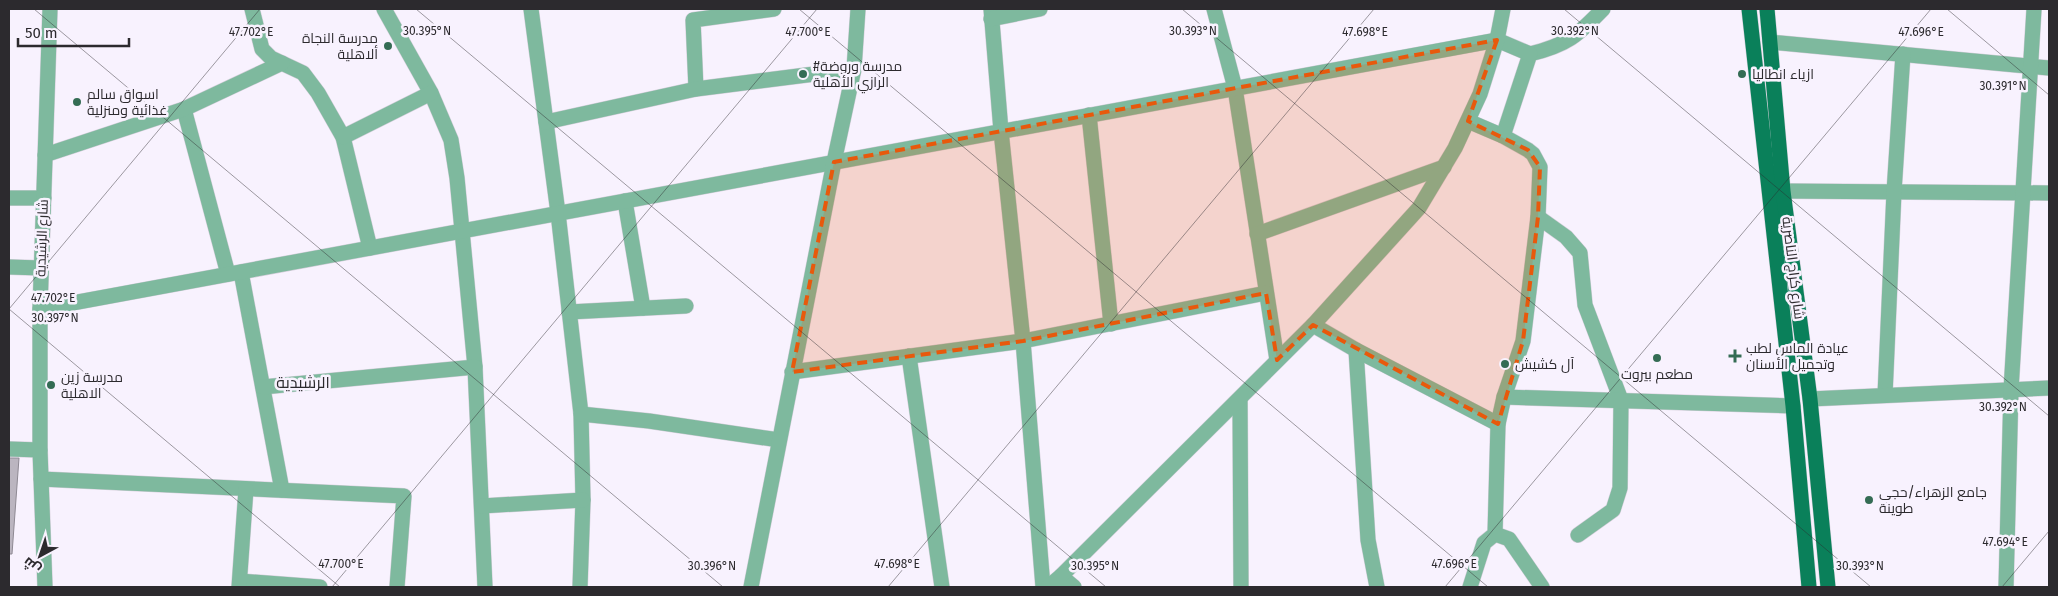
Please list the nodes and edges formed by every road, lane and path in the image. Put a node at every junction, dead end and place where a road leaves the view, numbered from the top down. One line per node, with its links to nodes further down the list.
1 (50, 9): 33 (street, شارع الرشيدية)
2 (252, 9): 19 (street)
3 (384, 9): 25 (street)
4 (531, 9): 29 (street)
5 (774, 9): 24 (street)
6 (858, 9): 22 (street)
7 (1040, 9): 14 (street)
8 (1214, 9): 23 (street)
9 (1503, 9): 15 (street)
10 (1603, 9): 17 (street)
11 (1749, 9): 72 (main road, شارع كراج الناصرية)
12 (1767, 9): 16 (main road, شارع كراج الناصرية)
13 (2034, 9): 20 (street)
14 (991, 14): 30 (street)
15 (1497, 40): 17 (street); 23 (street); 28 (street)
16 (1770, 42): 18 (street); 36 (main road, شارع كراج الناصرية)
17 (1530, 54): 31 (street)
18 (1903, 54): 20 (street); 37 (street)
19 (282, 63): 26 (street); 32 (street)
20 (2031, 67): 21 (street); 38 (street)
21 (2049, 68)
22 (854, 69): 24 (street); 34 (street)
23 (1235, 88): 27 (street); 46 (street)
24 (696, 89): 29 (street)
25 (431, 93): 32 (street); 45 (street)
26 (184, 109): 33 (street); 50 (street)
27 (1089, 115): 30 (street); 56 (street)
28 (1468, 121): 31 (street); 35 (street)
29 (546, 122): 43 (street)
30 (1001, 131): 34 (street); 58 (street)
31 (1503, 136): 44 (street)
32 (343, 137): 47 (street)
33 (45, 155): 41 (street, شارع الرشيدية)
34 (834, 162): 42 (street); 63 (street)
35 (1444, 167): 46 (street); 57 (street)
36 (1783, 191): 37 (street); 70 (main road, شارع كراج الناصرية)
37 (1894, 192): 38 (street); 68 (street)
38 (2023, 193): 39 (street); 66 (street)
39 (2049, 193)
40 (9, 198): 41 (street)
41 (44, 198): 49 (street, شارع الرشيدية)
42 (625, 201): 43 (street); 53 (street)
43 (558, 213): 45 (street); 55 (street)
44 (1538, 217): 67 (street); 71 (street)
45 (463, 231): 47 (street); 62 (street)
46 (1257, 234): 51 (street)
47 (370, 248): 50 (street)
48 (9, 267): 49 (street)
49 (41, 268): 54 (street, شارع الرشيدية)
50 (235, 273): 54 (street); 64 (street)
51 (1266, 293): 56 (street); 61 (street)
52 (686, 306): 53 (street)
53 (644, 308): 55 (street)
54 (40, 309): 77 (street, شارع الرشيدية)
55 (569, 312): 73 (street)
56 (1110, 324): 58 (street)
57 (1313, 325): 59 (street); 61 (street)
58 (1024, 341): 60 (street); 94 (street)
59 (1356, 350): 74 (street); 98 (street)
60 (910, 356): 63 (street); 93 (street)
61 (1277, 360): 69 (street)
62 (475, 367): 64 (street); 82 (street)
63 (792, 372): 75 (street)
64 (263, 387): 80 (street)
65 (2049, 388): 66 (street)
66 (2011, 390): 68 (street); 103 (street)
67 (1504, 396): 71 (street); 74 (street)
68 (1885, 396): 70 (street)
69 (1240, 399): 85 (street); 97 (street)
70 (1810, 399): 102 (main road, شارع كراج الناصرية)
71 (1621, 400): 72 (street); 84 (street)
72 (1793, 406): 101 (main road, شارع كراج الناصرية)
73 (580, 414): 75 (street); 81 (street)
74 (1498, 424): 83 (street)
75 (779, 440): 92 (street)
76 (9, 449): 77 (street)
77 (40, 450): 78 (street, شارع الرشيدية)
78 (42, 479): 79 (street); 87 (street, شارع الرشيدية)
79 (246, 488): 80 (street); 86 (street)
80 (282, 490): 89 (street)
81 (583, 500): 82 (street); 91 (street)
82 (482, 506): 90 (street)
83 (1495, 534): 99 (street); 100 (street)
84 (1578, 535)
85 (1061, 576): 95 (street); 96 (street)
86 (239, 584): 88 (street)
87 (44, 587)
88 (320, 587)
89 (397, 587)
90 (485, 587)
91 (580, 587)
92 (751, 587)
93 (942, 587)
94 (1043, 587)
95 (1048, 587)
96 (1074, 587)
97 (1241, 587)
98 (1377, 587)
99 (1470, 587)
100 (1542, 587)
101 (1809, 587)
102 (1828, 587)
103 (2006, 587)

